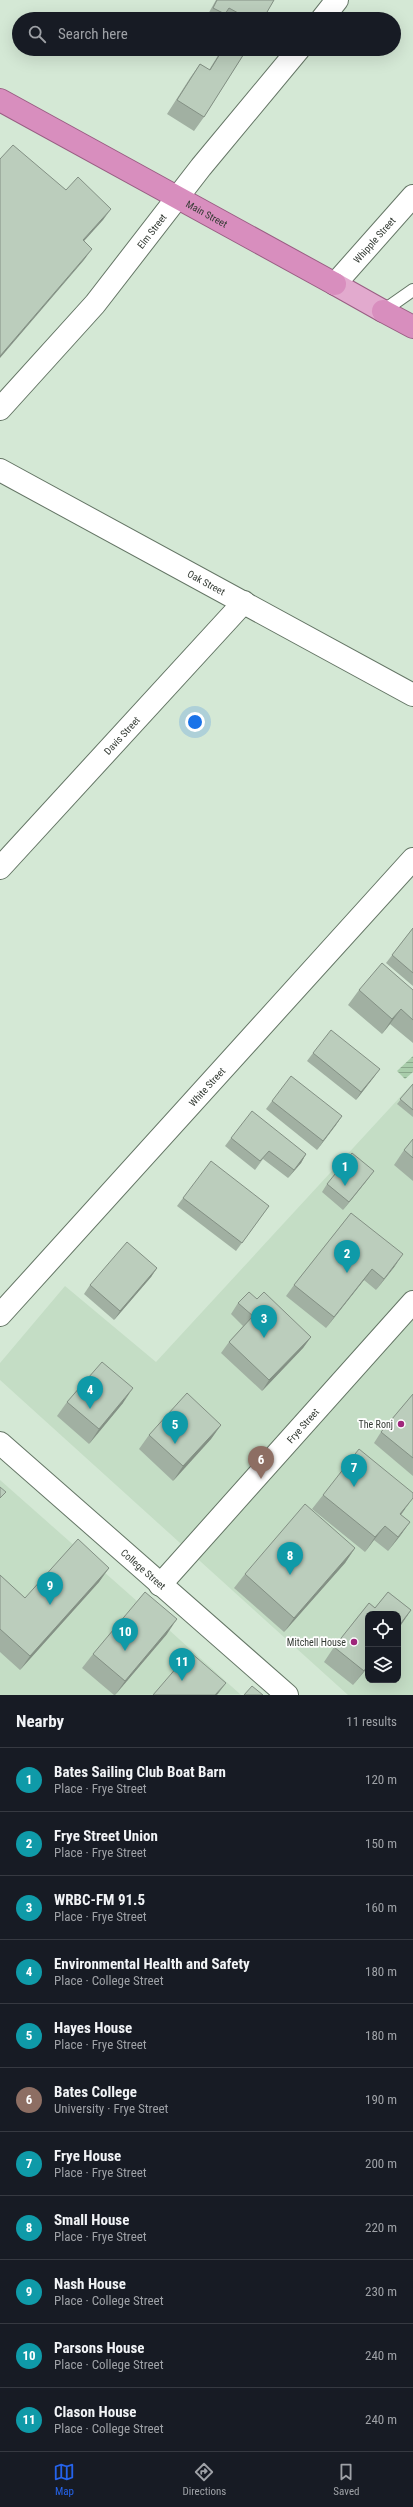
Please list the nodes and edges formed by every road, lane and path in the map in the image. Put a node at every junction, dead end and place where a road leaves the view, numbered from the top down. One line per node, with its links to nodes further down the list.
1 (337, 0): 2 (street)
2 (328, 12)
3 (293, 56): 6 (street, Elm Street)
4 (0, 100): 6 (highway, Main Street)
5 (413, 196): 7 (street, Whipple Street)
6 (178, 197): 7 (highway, Main Street); 11 (street, Elm Street)
7 (335, 284): 9 (main road, Main Street)
8 (413, 290): 9 (lane)
9 (383, 311): 10 (highway, Main Street)
10 (413, 327)
11 (0, 409)
12 (0, 470): 13 (street, Oak Street)
13 (244, 602): 14 (street, Oak Street); 16 (street, Davis Street)
14 (413, 695)
15 (413, 859): 18 (street, White Street)
16 (0, 868)
17 (413, 1302): 20 (street, Frye Street)
18 (0, 1315)
19 (0, 1443): 20 (street, College Street)
20 (160, 1585): 21 (street, College Street)
21 (287, 1695)

